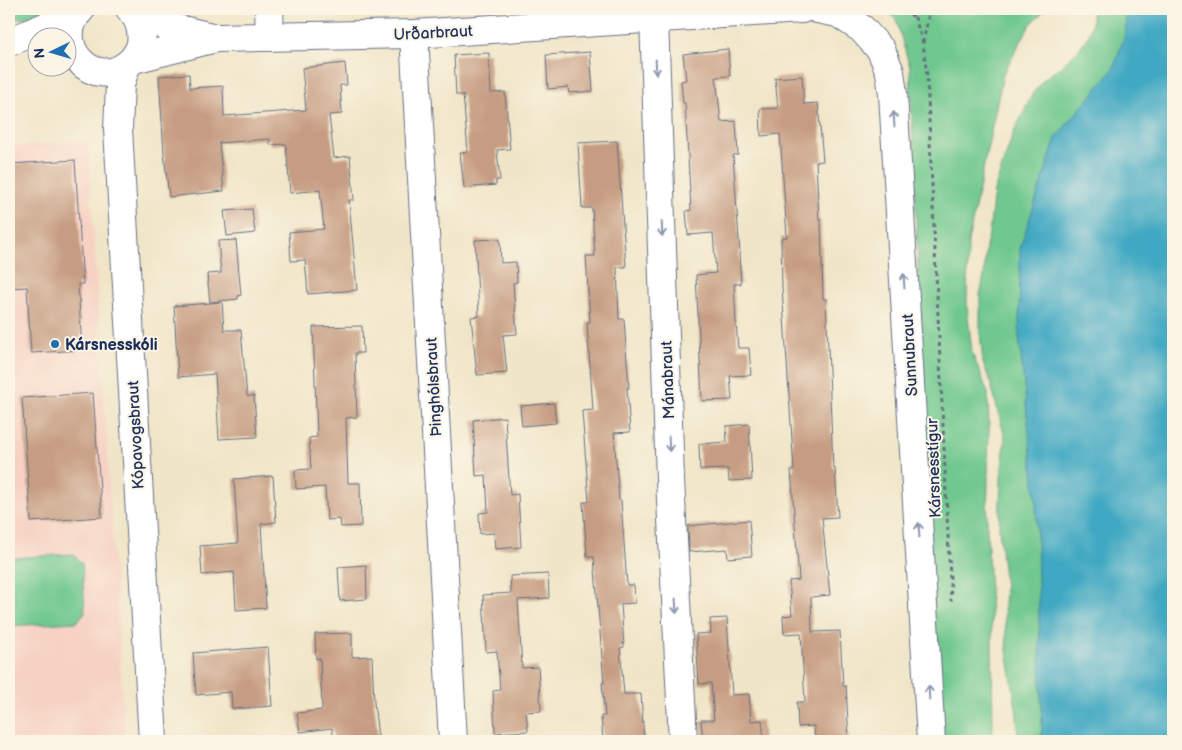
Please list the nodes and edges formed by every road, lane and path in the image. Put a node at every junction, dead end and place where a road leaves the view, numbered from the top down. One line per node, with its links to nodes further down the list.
1 (269, 9): 14 (street)
2 (802, 9): 7 (street)
3 (817, 9): 26 (street, Sunnubraut, one-way to 3)
4 (904, 9): 12 (path)
5 (917, 9): 12 (path)
6 (930, 9): 16 (path, Kársnesstígur)
7 (770, 10): 11 (street, Urðarbraut)
8 (79, 11): 17 (street); 19 (street, Kópavogsbraut)
9 (132, 12): 15 (street, Urðarbraut); 20 (street, Kópavogsbraut)
10 (525, 18): 11 (street, Urðarbraut); 13 (street, Urðarbraut)
11 (654, 18): 25 (street, Mánabraut, one-way to 25)
12 (915, 18): 16 (path, Kársnesstígur)
13 (414, 34): 14 (street, Urðarbraut); 24 (street, Þinghólsbraut)
14 (270, 37): 15 (street, Urðarbraut)
15 (216, 38): 20 (street, Urðarbraut)
16 (923, 43): 22 (path, Kársnesstígur)
17 (9, 44): 18 (street)
18 (28, 47)
19 (79, 61): 20 (street, Urðarbraut); 21 (street, Kópavogsbraut)
20 (130, 62): 21 (street, Kópavogsbraut)
21 (118, 130): 23 (street, Kópavogsbraut)
22 (951, 602)
23 (153, 741)
24 (453, 741)
25 (683, 741)
26 (931, 741)

